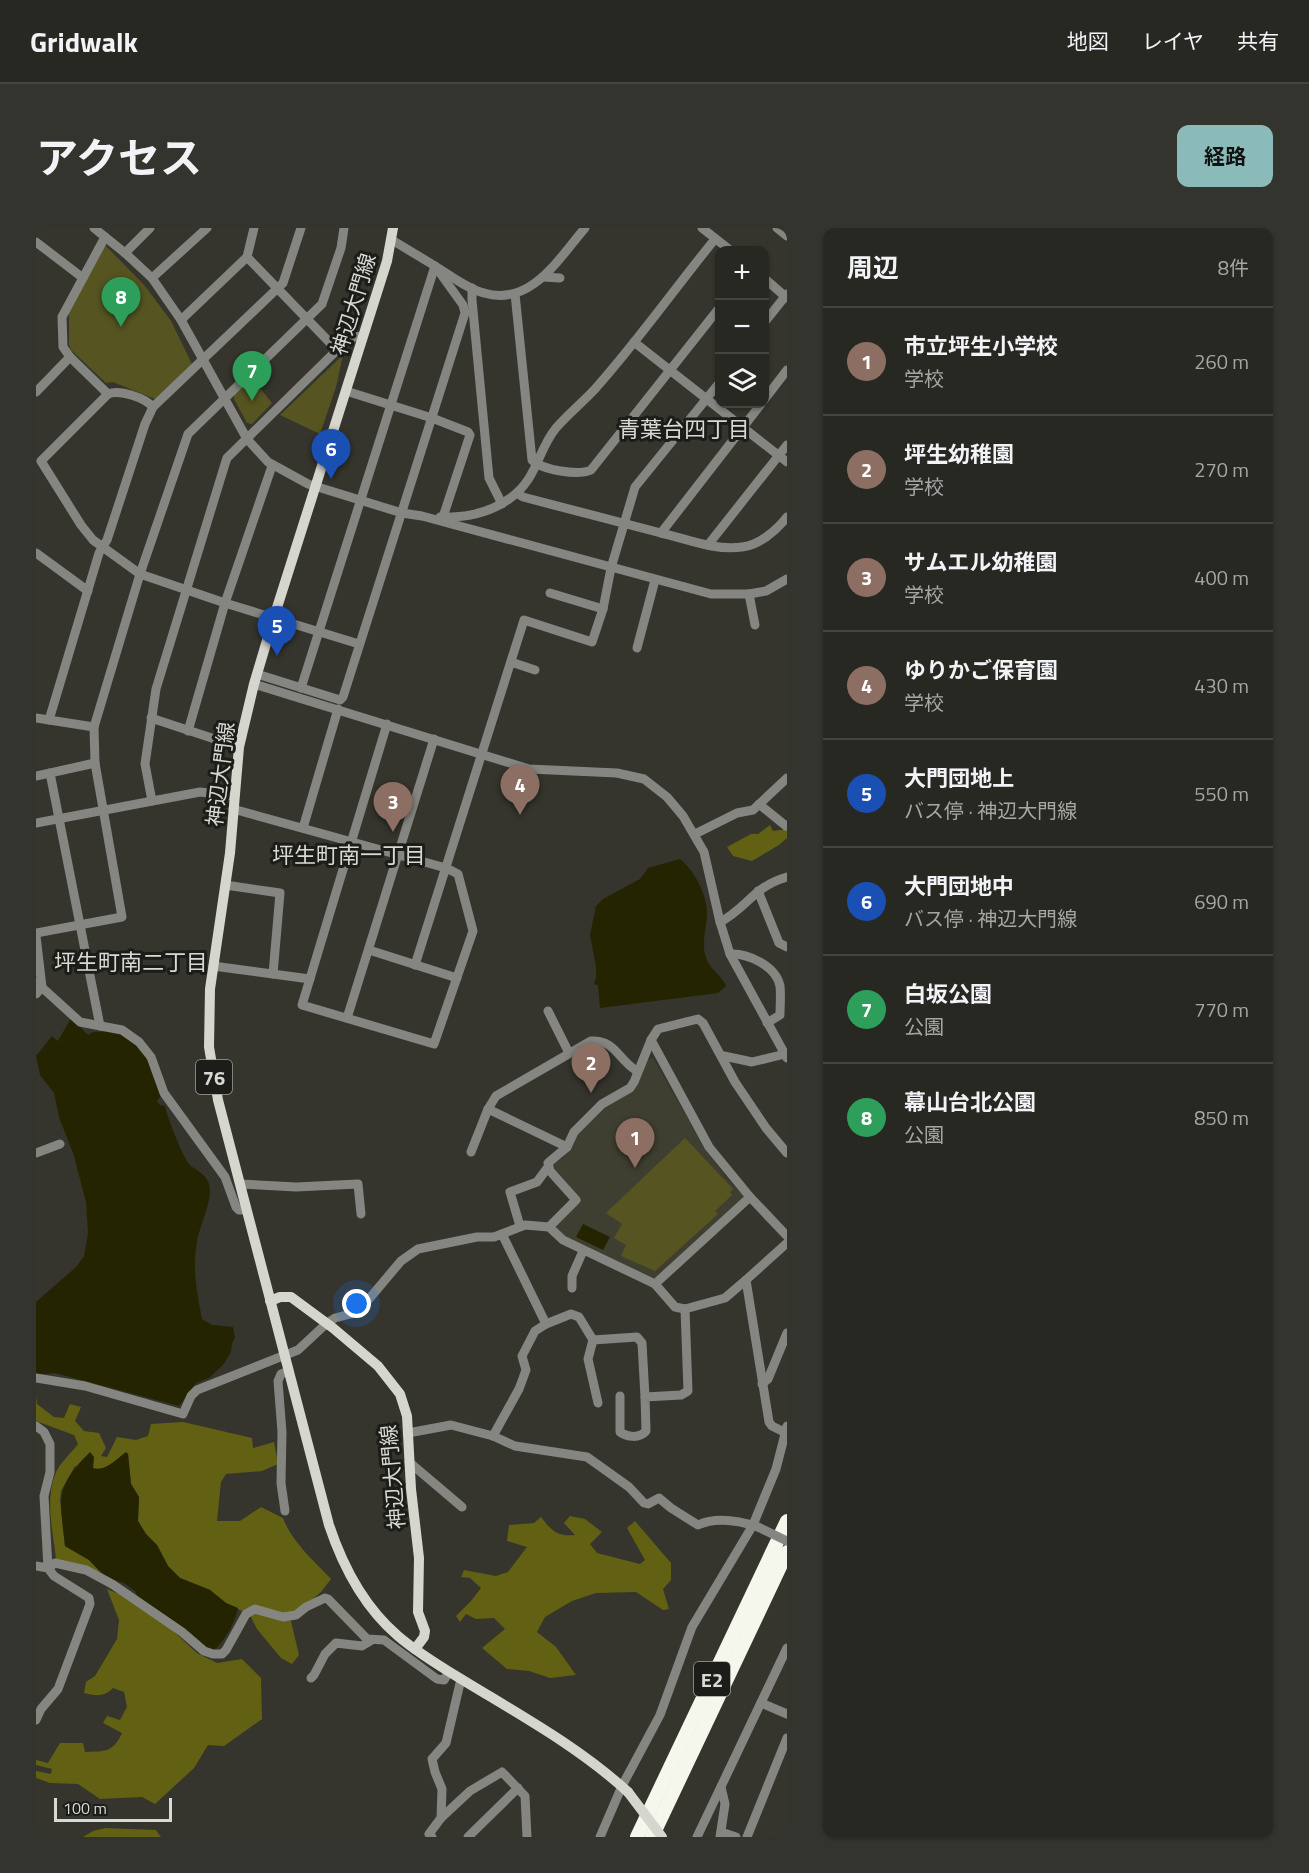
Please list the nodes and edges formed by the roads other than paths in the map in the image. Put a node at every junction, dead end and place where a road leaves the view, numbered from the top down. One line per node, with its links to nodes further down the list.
1 (94, 228): 12 (street)
2 (150, 228): 17 (street)
3 (207, 228): 22 (street)
4 (254, 228): 18 (street)
5 (301, 228): 26 (street)
6 (344, 228): 30 (street)
7 (393, 228): 14 (main road, 神辺大門線 / 76)
8 (585, 228): 20 (street)
9 (702, 228): 13 (street)
10 (777, 228): 11 (street)
11 (787, 236)
12 (105, 237): 17 (street); 21 (street)
13 (716, 239): 16 (street); 34 (street)
14 (392, 240): 19 (street); 33 (main road, 神辺大門線 / 76)
15 (36, 242): 21 (street)
16 (725, 246)
17 (125, 253): 22 (street)
18 (247, 257): 26 (street); 32 (street)
19 (435, 266): 25 (street); 47 (street); 50 (street)
20 (543, 277): 23 (street); 27 (street)
21 (83, 278): 36 (street)
22 (152, 278): 32 (street)
23 (560, 278)
24 (769, 281): 28 (street)
25 (472, 288): 27 (street); 61 (street)
26 (279, 289): 30 (street); 37 (street)
27 (515, 294): 57 (street)
28 (786, 296): 31 (street)
29 (715, 313): 38 (street)
30 (306, 318): 35 (street); 46 (street)
31 (769, 318)
32 (181, 320): 37 (street)
33 (363, 336): 35 (street); 42 (main road, 神辺大門線 / 76)
34 (634, 342): 38 (street); 57 (street)
35 (337, 350): 52 (street)
36 (70, 357): 41 (street); 43 (street)
37 (203, 361): 46 (street); 48 (street)
38 (670, 369): 45 (street); 57 (street)
39 (787, 370): 44 (street)
40 (715, 388): 45 (street)
41 (36, 392)
42 (346, 392): 47 (street); 58 (main road, 神辺大門線 / 76)
43 (108, 394): 48 (street); 69 (street)
44 (769, 394)
45 (706, 398): 51 (street); 66 (street)
46 (224, 399): 52 (street); 72 (street)
47 (391, 405): 50 (street); 60 (street)
48 (153, 407): 69 (street)
49 (759, 408): 51 (street)
50 (432, 418): 62 (street); 64 (street)
51 (743, 428): 54 (street); 67 (street)
52 (247, 440): 56 (street); 75 (street)
53 (787, 445): 54 (street)
54 (779, 456): 55 (street); 68 (street)
55 (787, 462)
56 (272, 466): 58 (street); 79 (street)
57 (538, 466): 59 (street)
58 (316, 487): 60 (street); 81 (main road, 神辺大門線 / 76)
59 (517, 493): 61 (street); 66 (street)
60 (361, 500): 62 (street); 83 (street)
61 (502, 504): 64 (street)
62 (402, 513): 63 (street); 84 (street)
63 (422, 516): 64 (street); 71 (street)
64 (443, 517)
65 (787, 518): 68 (street)
66 (624, 524): 67 (street); 71 (street)
67 (661, 533): 68 (street)
68 (708, 545)
69 (104, 547): 72 (street); 76 (street)
70 (36, 553): 76 (street)
71 (611, 568): 74 (street); 80 (street)
72 (140, 574): 75 (street); 95 (street)
73 (787, 579): 78 (street)
74 (655, 580): 78 (street); 85 (street)
75 (185, 590): 79 (street); 92 (street)
76 (88, 591): 93 (street)
77 (550, 593): 80 (street)
78 (748, 594): 82 (street)
79 (225, 603): 81 (street); 96 (street)
80 (603, 609): 86 (street)
81 (274, 617): 83 (street); 88 (main road, 神辺大門線 / 76)
82 (755, 625)
83 (320, 631): 84 (street); 89 (street)
84 (359, 644): 89 (street)
85 (637, 648)
86 (511, 662): 87 (street); 99 (street)
87 (535, 670)
88 (256, 679): 89 (street); 90 (street); 98 (main road, 神辺大門線 / 76)
89 (301, 688)
90 (338, 709): 94 (street); 112 (street)
91 (36, 718): 93 (street)
92 (151, 718): 96 (street); 105 (street)
93 (49, 720): 95 (street)
94 (387, 724): 97 (street); 114 (street)
95 (94, 727): 100 (street)
96 (188, 731): 98 (street)
97 (434, 740): 99 (street); 115 (street)
98 (239, 747): 104 (main road, 神辺大門線 / 76)
99 (482, 754): 113 (street); 116 (street)
100 (95, 763): 101 (street); 108 (street)
101 (50, 773): 102 (street); 109 (street)
102 (36, 776)
103 (787, 778): 106 (street)
104 (234, 796): 105 (street); 107 (main road, 神辺大門線 / 76)
105 (152, 801): 108 (street)
106 (759, 804): 111 (street); 113 (street)
107 (233, 809): 112 (street); 118 (main road, 神辺大門線 / 76)
108 (104, 810): 109 (street); 121 (street)
109 (58, 818): 110 (street); 121 (street)
110 (36, 823)
111 (787, 825)
112 (303, 828): 114 (street)
113 (694, 834): 120 (street)
114 (351, 842): 115 (street); 129 (street)
115 (399, 855): 116 (street); 124 (street)
116 (446, 868): 126 (street); 130 (street)
117 (787, 877): 119 (street)
118 (225, 885): 127 (main road, 神辺大門線 / 76); 128 (street)
119 (758, 891): 120 (street); 123 (street)
120 (720, 922): 125 (street)
121 (80, 925): 122 (street); 135 (street)
122 (36, 934): 131 (street)
123 (787, 947)
124 (369, 950): 126 (street); 133 (street)
125 (730, 954): 134 (street); 134 (street)
126 (414, 965): 130 (street)
127 (213, 966): 128 (street); 148 (main road, 神辺大門線 / 76)
128 (273, 974): 129 (street)
129 (310, 978): 133 (street)
130 (457, 978): 133 (street)
131 (38, 987): 135 (street)
132 (548, 1011): 137 (street)
133 (347, 1018)
134 (767, 1023): 138 (street)
135 (99, 1026): 150 (street)
136 (651, 1040): 139 (street); 140 (street); 149 (street)
137 (569, 1053): 140 (street); 141 (street)
138 (786, 1056): 139 (street)
139 (722, 1057): 146 (street)
140 (637, 1071): 143 (street)
141 (488, 1109): 143 (street); 144 (street)
142 (60, 1144): 145 (street)
143 (567, 1147): 147 (street)
144 (471, 1152)
145 (36, 1153)
146 (787, 1153)
147 (548, 1167): 152 (street); 153 (street)
148 (240, 1184): 150 (main road, 神辺大門線 / 76); 151 (street)
149 (750, 1197): 155 (street); 159 (street)
150 (246, 1210): 161 (main road, 神辺大門線 / 76)
151 (361, 1214)
152 (520, 1226): 153 (street); 154 (street)
153 (549, 1227): 157 (street)
154 (502, 1234): 163 (street); 164 (street)
155 (787, 1236)
156 (787, 1243): 158 (street)
157 (583, 1251): 159 (street); 160 (street)
158 (746, 1280): 162 (street); 170 (street)
159 (655, 1284): 162 (street)
160 (572, 1288)
161 (270, 1301): 163 (main road, 神辺大門線); 167 (main road, 神辺大門線 / 76)
162 (685, 1309): 172 (street)
163 (327, 1323): 167 (street); 176 (main road, 神辺大門線)
164 (546, 1324): 166 (street); 177 (street)
165 (787, 1333): 170 (street)
166 (592, 1340): 172 (street); 173 (street)
167 (284, 1354): 168 (main road, 神辺大門線 / 76); 169 (street)
168 (289, 1371): 182 (street); 191 (main road, 神辺大門線 / 76)
169 (36, 1378)
170 (762, 1384): 175 (street)
171 (620, 1396): 172 (street)
172 (645, 1397)
173 (598, 1403)
174 (36, 1426): 178 (street)
175 (786, 1429): 184 (street)
176 (408, 1433): 177 (street); 180 (main road, 神辺大門線)
177 (493, 1436): 184 (street)
178 (46, 1438): 179 (street); 188 (street)
179 (36, 1439)
180 (409, 1462): 181 (street); 191 (main road, 神辺大門線)
181 (462, 1507)
182 (285, 1511)
183 (787, 1521): 210 (highway, E2)
184 (756, 1526): 185 (street, bridge); 201 (street)
185 (787, 1540)
186 (787, 1552): 211 (highway, E2)
187 (36, 1566): 188 (street)
188 (48, 1568): 189 (street); 197 (street)
189 (372, 1640): 192 (street); 193 (street)
190 (787, 1648): 195 (street)
191 (415, 1649): 192 (main road, 神辺大門線 / 76)
192 (449, 1672): 194 (main road, 神辺大門線 / 76)
193 (311, 1678)
194 (461, 1679): 201 (main road, 神辺大門線 / 76); 203 (street)
195 (761, 1703): 196 (street); 199 (street)
196 (787, 1714)
197 (36, 1720)
198 (787, 1738): 215 (street)
199 (721, 1787): 202 (street); 204 (street)
200 (518, 1788): 203 (street); 207 (street); 208 (street)
201 (625, 1789): 209 (street); 212 (main road, 神辺大門線 / 76, bridge)
202 (709, 1812): 204 (street); 213 (street)
203 (441, 1818): 206 (street)
204 (723, 1818): 205 (street)
205 (721, 1834): 214 (street)
206 (429, 1836)
207 (468, 1837)
208 (527, 1837)
209 (600, 1837)
210 (637, 1837)
211 (652, 1837)
212 (662, 1837)
213 (697, 1837)
214 (736, 1837)
215 (747, 1837)

